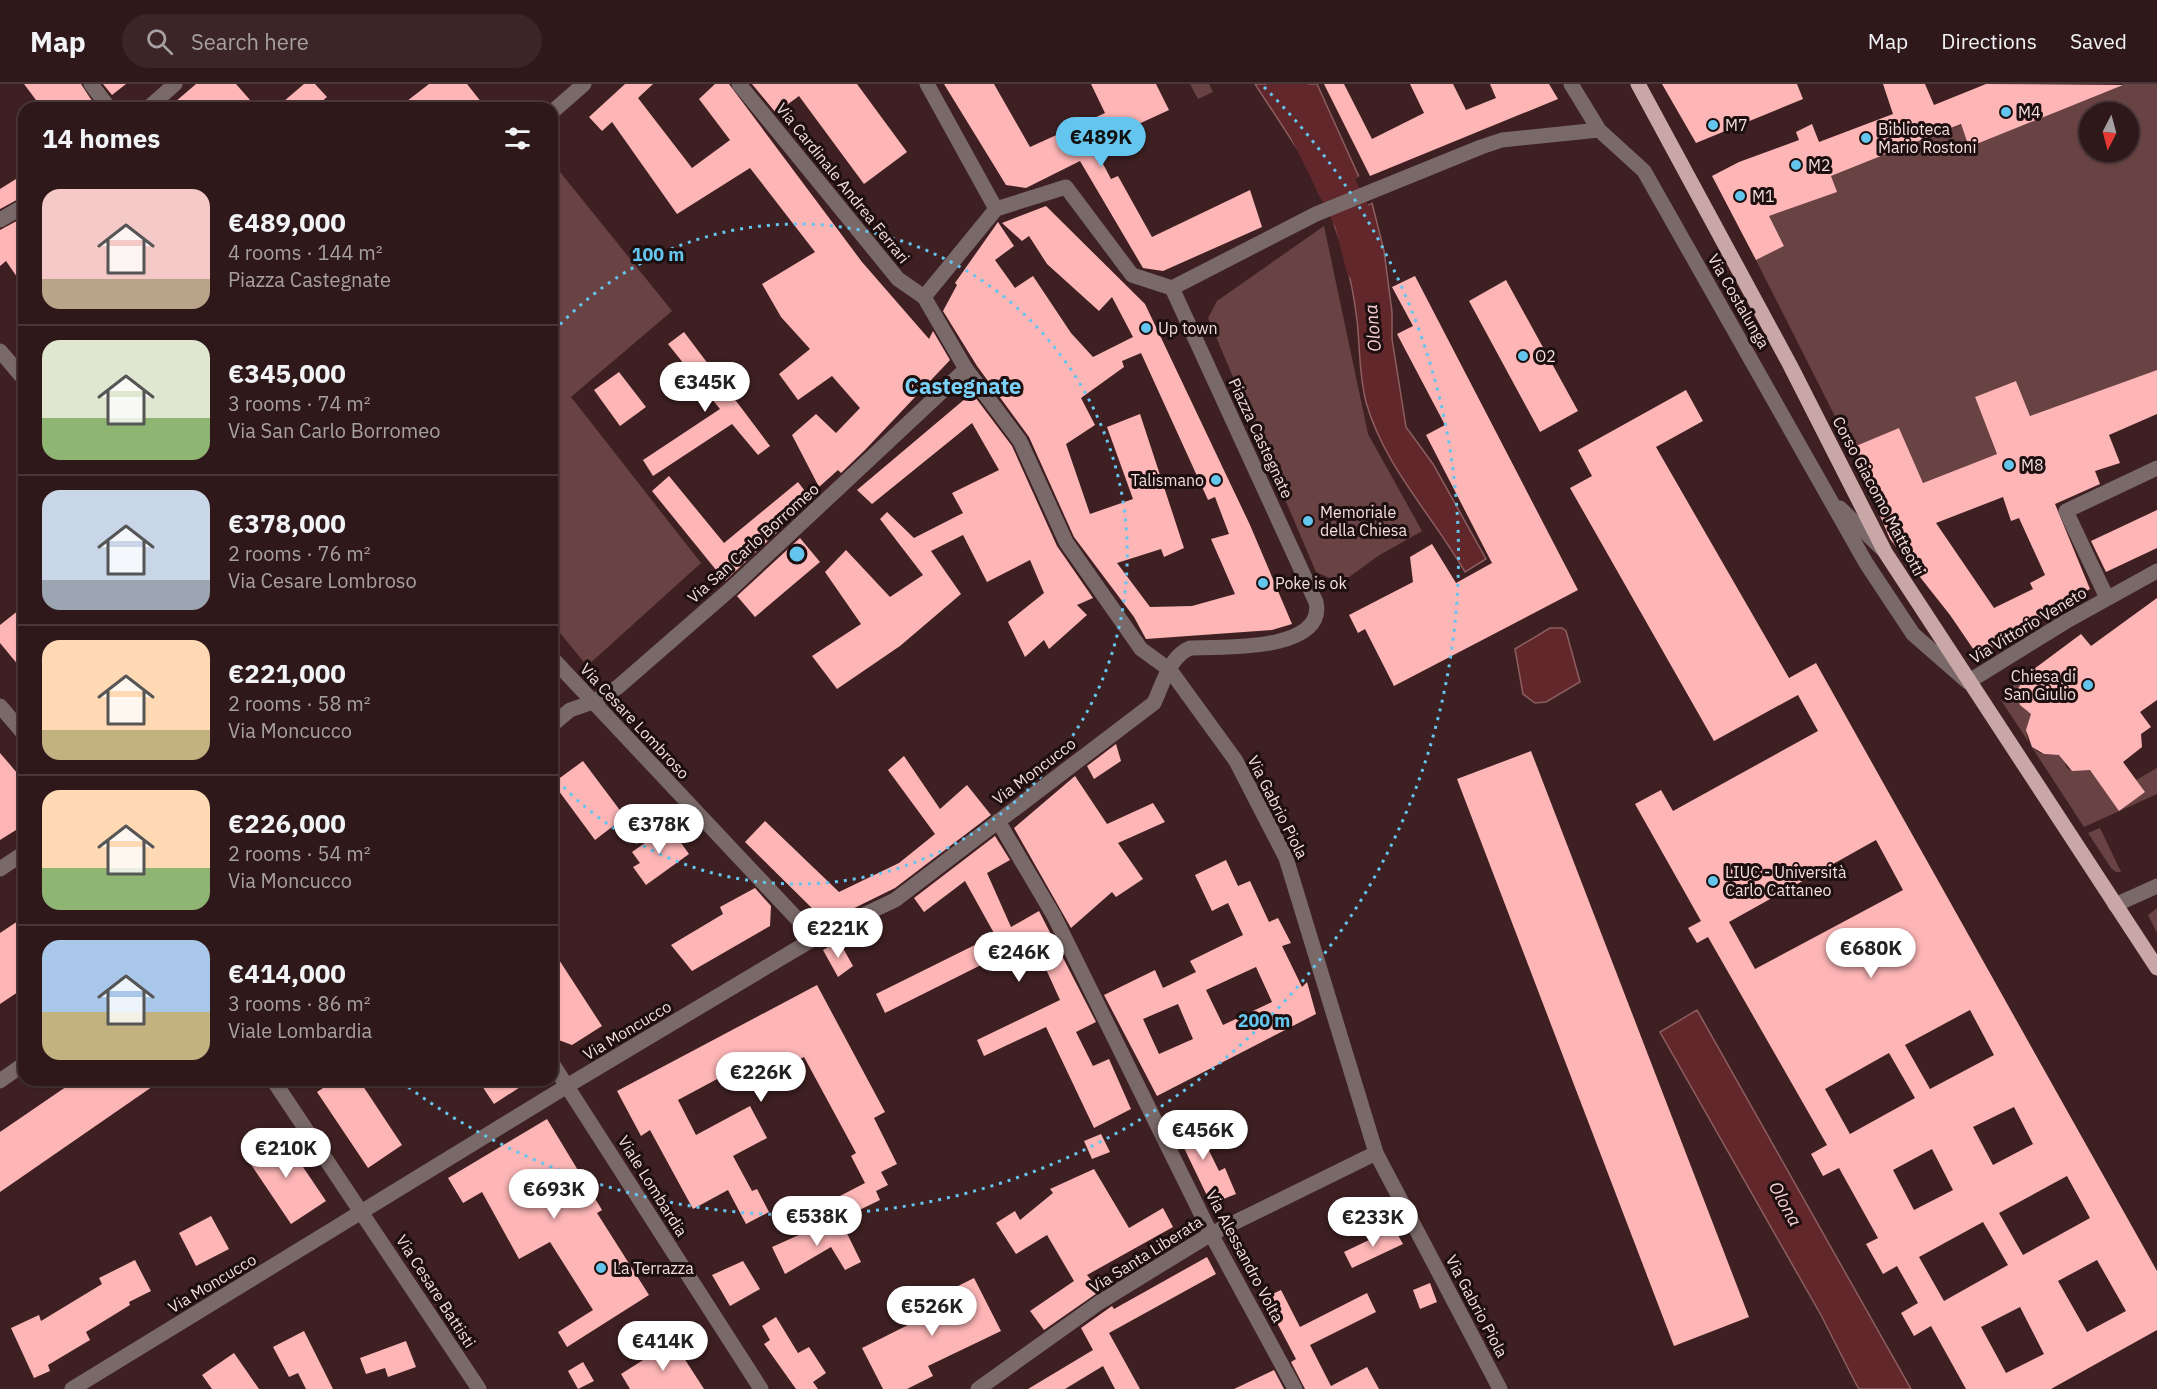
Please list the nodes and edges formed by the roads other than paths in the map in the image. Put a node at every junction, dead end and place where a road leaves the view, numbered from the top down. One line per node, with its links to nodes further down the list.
1 (91, 84): 8 (street)
2 (175, 84): 9 (street)
3 (584, 84): 10 (street)
4 (739, 84): 16 (street, Via Cardinale Andrea Ferrari)
5 (927, 84): 12 (street)
6 (1571, 84): 11 (street, Via Costalunga)
7 (1638, 84): 22 (main road, Corso Giacomo Matteotti)
8 (104, 102)
9 (155, 102)
10 (558, 107)
11 (1599, 130): 15 (street); 21 (street, Via Costalunga)
12 (996, 209): 15 (street); 16 (street)
13 (18, 210): 14 (street)
14 (0, 220)
15 (1172, 288): 26 (street, Piazza Castegnate)
16 (924, 297): 18 (street, Via Gabrio Piola)
17 (0, 351): 19 (street)
18 (966, 369): 26 (street, Via Gabrio Piola); 28 (street, Via San Carlo Borromeo)
19 (18, 373)
20 (2157, 468): 24 (street, Via Vittorio Veneto)
21 (1833, 502): 22 (street, Via Costalunga); 27 (street, Via Costalunga)
22 (1885, 552): 27 (main road, Corso Giacomo Matteotti)
23 (2157, 571): 24 (street, Via Vittorio Veneto)
24 (2107, 598): 27 (street, Via Vittorio Veneto)
25 (558, 664): 28 (street, Via Cesare Lombroso)
26 (1170, 669): 32 (street, Via Moncucco); 44 (street, Via Gabrio Piola)
27 (1968, 682): 36 (main road, Corso Giacomo Matteotti)
28 (593, 702): 30 (street, Via San Carlo Borromeo); 37 (street, Via Cesare Lombroso)
29 (0, 706): 31 (street)
30 (558, 719)
31 (18, 727)
32 (998, 821): 37 (street, Via Moncucco); 46 (street, Via Alessandro Volta)
33 (18, 857): 34 (street)
34 (0, 869)
35 (2157, 886): 36 (street)
36 (2115, 905): 38 (main road, Corso Giacomo Matteotti)
37 (815, 938): 43 (street, Via Moncucco)
38 (2157, 968)
39 (18, 1068): 41 (street)
40 (558, 1072): 43 (street, Viale Lombardia)
41 (0, 1081)
42 (277, 1086): 45 (street, Via Cesare Battisti)
43 (567, 1086): 45 (street, Via Moncucco); 49 (street, Viale Lombardia)
44 (1376, 1153): 46 (street, Via Santa Liberata); 52 (street, Via Gabrio Piola)
45 (363, 1213): 47 (street, Via Moncucco); 48 (street, Via Cesare Battisti)
46 (1211, 1234): 50 (street, Via Santa Liberata); 51 (street, Via Alessandro Volta)
47 (72, 1389)
48 (479, 1389)
49 (761, 1389)
50 (978, 1389)
51 (1295, 1389)
52 (1500, 1389)

